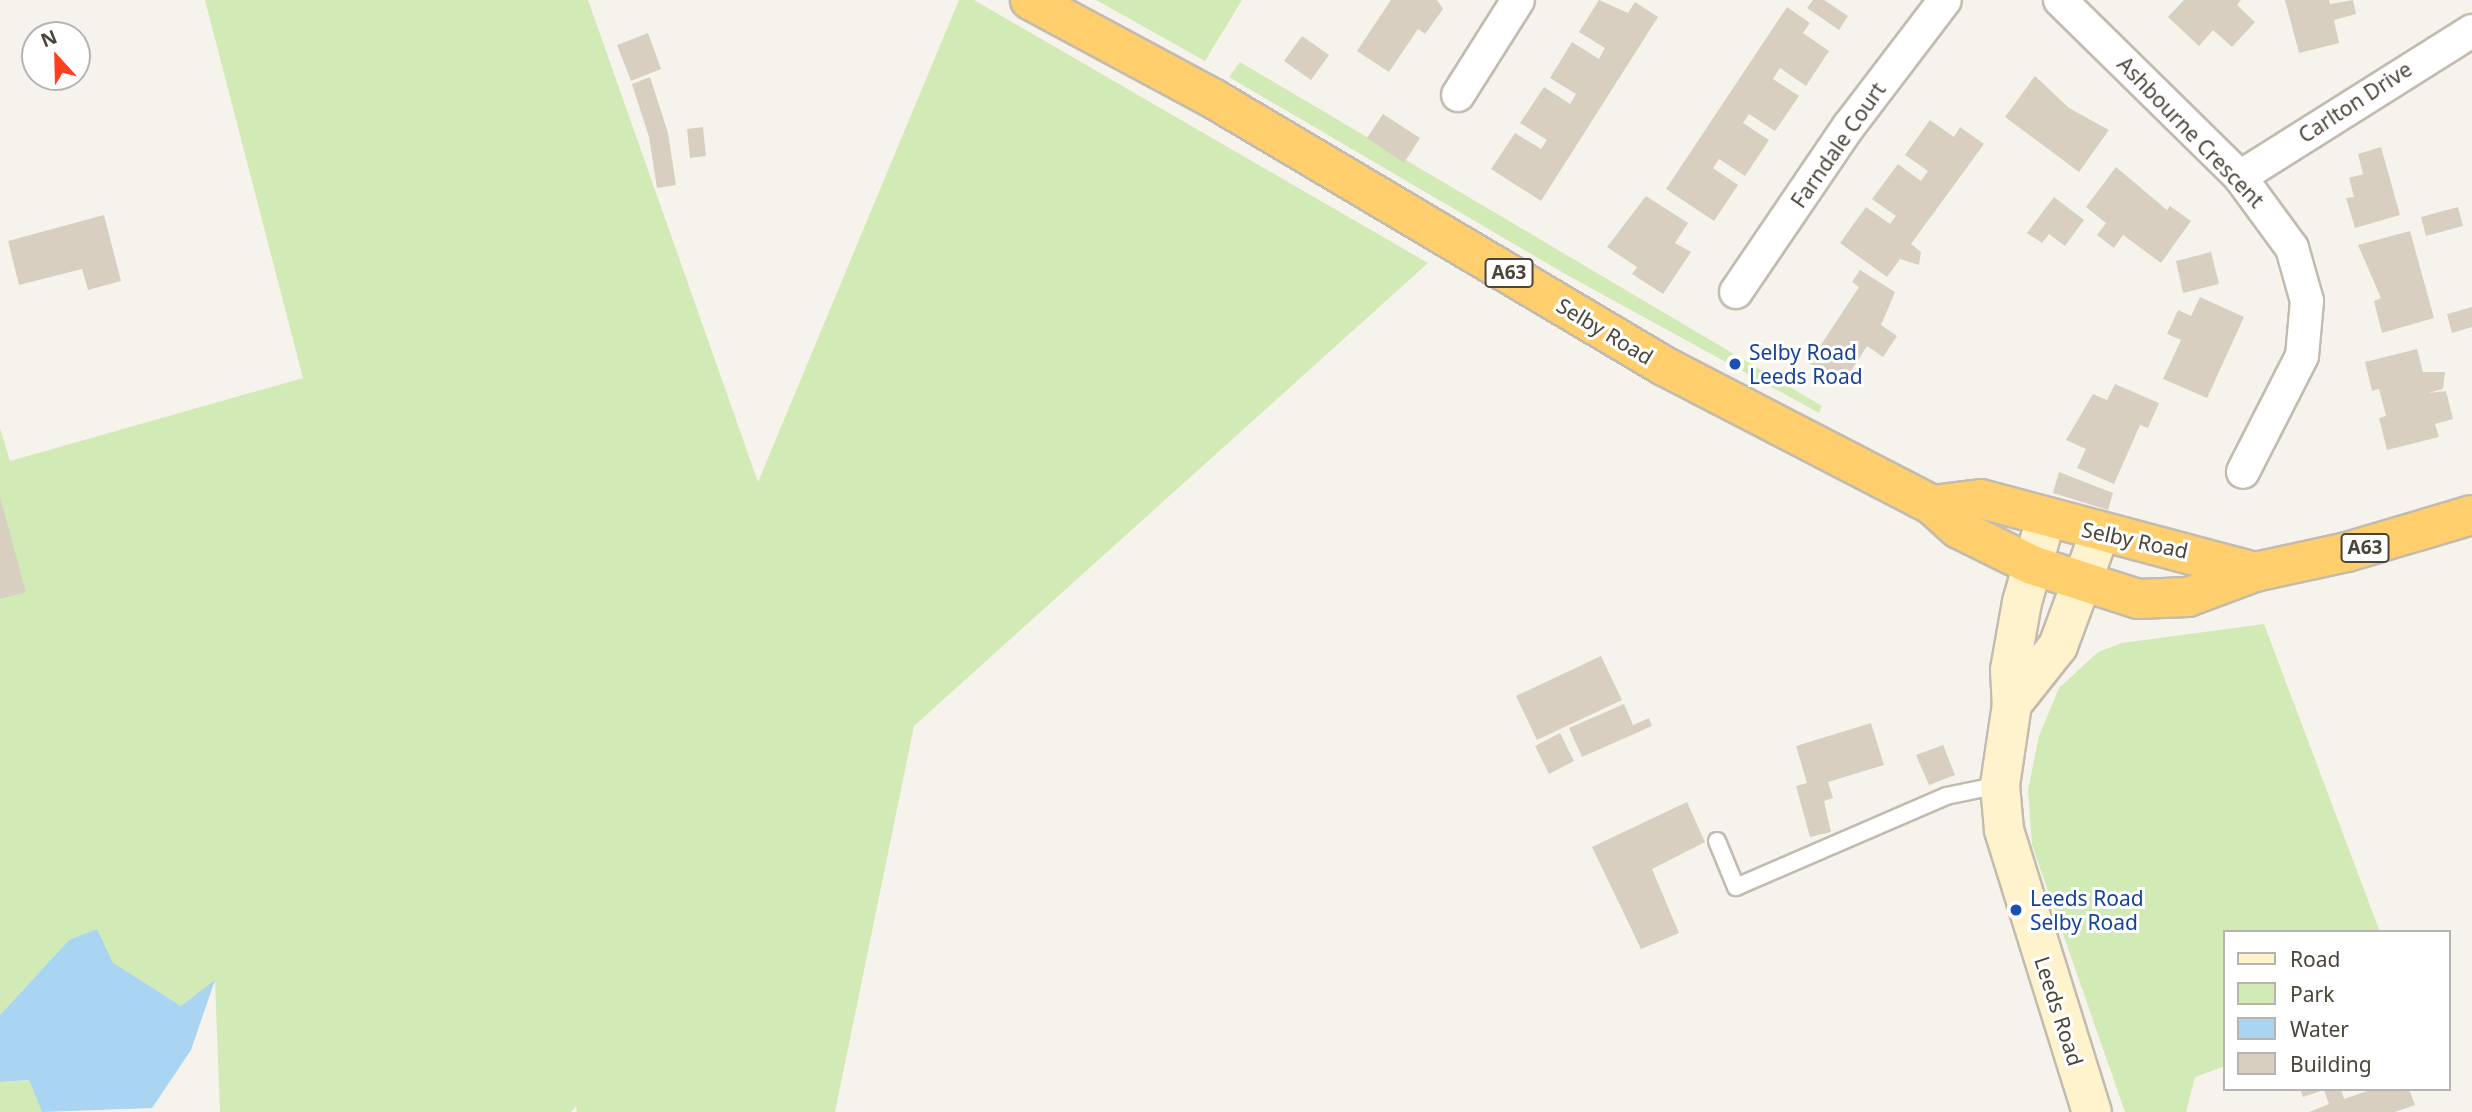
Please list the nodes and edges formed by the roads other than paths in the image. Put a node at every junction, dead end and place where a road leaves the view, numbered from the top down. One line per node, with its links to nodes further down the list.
1 (1030, 0): 10 (highway, Selby Road / A63)
2 (1518, 0): 6 (street)
3 (1945, 0): 8 (street, Farndale Court)
4 (2060, 0): 7 (street, Ashbourne Crescent)
5 (2472, 31): 7 (street, Carlton Drive)
6 (1458, 94)
7 (2240, 177): 9 (street, Ashbourne Crescent)
8 (1736, 292)
9 (2244, 472)
10 (1932, 505): 12 (highway, Selby Road); 14 (highway, Selby Road / A63)
11 (2472, 515): 15 (highway, Selby Road / A63)
12 (2046, 519): 13 (highway, Selby Road); 14 (main road, Leeds Road)
13 (2099, 535): 15 (highway, Selby Road); 16 (main road)
14 (2032, 565): 16 (highway, Selby Road / A63); 17 (main road, Leeds Road)
15 (2255, 572): 16 (highway, Selby Road / A63)
16 (2082, 580): 17 (main road)
17 (2012, 704): 18 (main road, Leeds Road)
18 (2000, 785): 19 (lane); 20 (main road, Leeds Road)
19 (1717, 841)
20 (2092, 1112)

